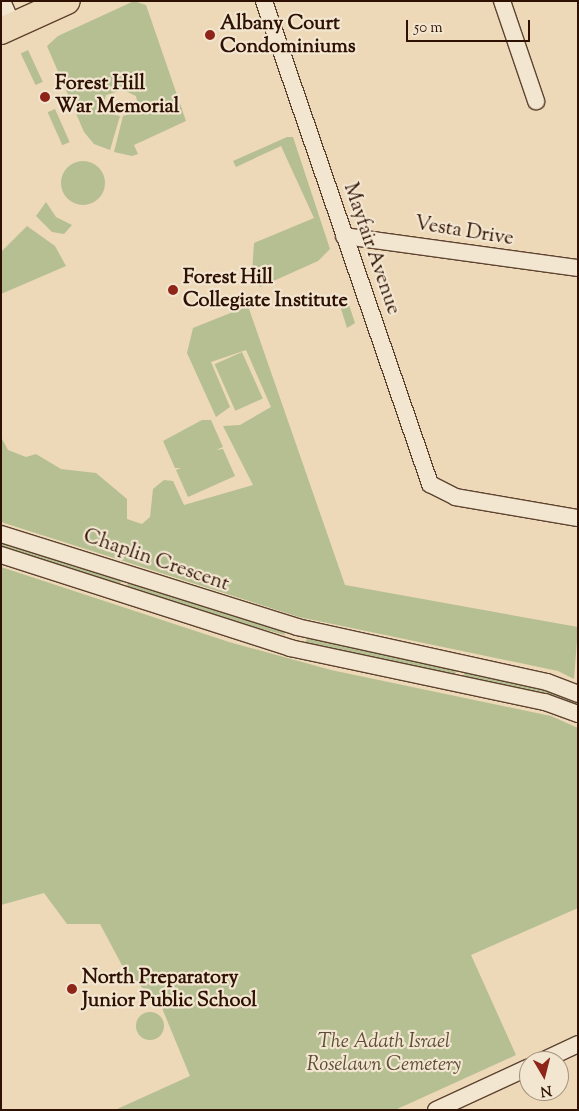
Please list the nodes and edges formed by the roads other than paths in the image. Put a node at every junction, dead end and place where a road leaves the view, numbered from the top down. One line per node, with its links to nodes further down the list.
1 (2, 1): 5 (street)
2 (67, 1): 5 (main road)
3 (264, 1): 7 (street, Mayfair Avenue)
4 (502, 1): 6 (street)
5 (7, 28)
6 (536, 101)
7 (344, 236): 8 (street, Vesta Drive); 9 (street, Mayfair Avenue)
8 (578, 268)
9 (578, 518)
10 (1, 534): 12 (street, Chaplin Crescent)
11 (1, 555): 13 (street)
12 (297, 627): 13 (street); 14 (street, Chaplin Crescent)
13 (290, 648): 15 (street)
14 (578, 694)
15 (578, 714)
16 (578, 1044): 17 (street)
17 (563, 1051)
18 (519, 1072): 19 (street)
19 (436, 1110)

